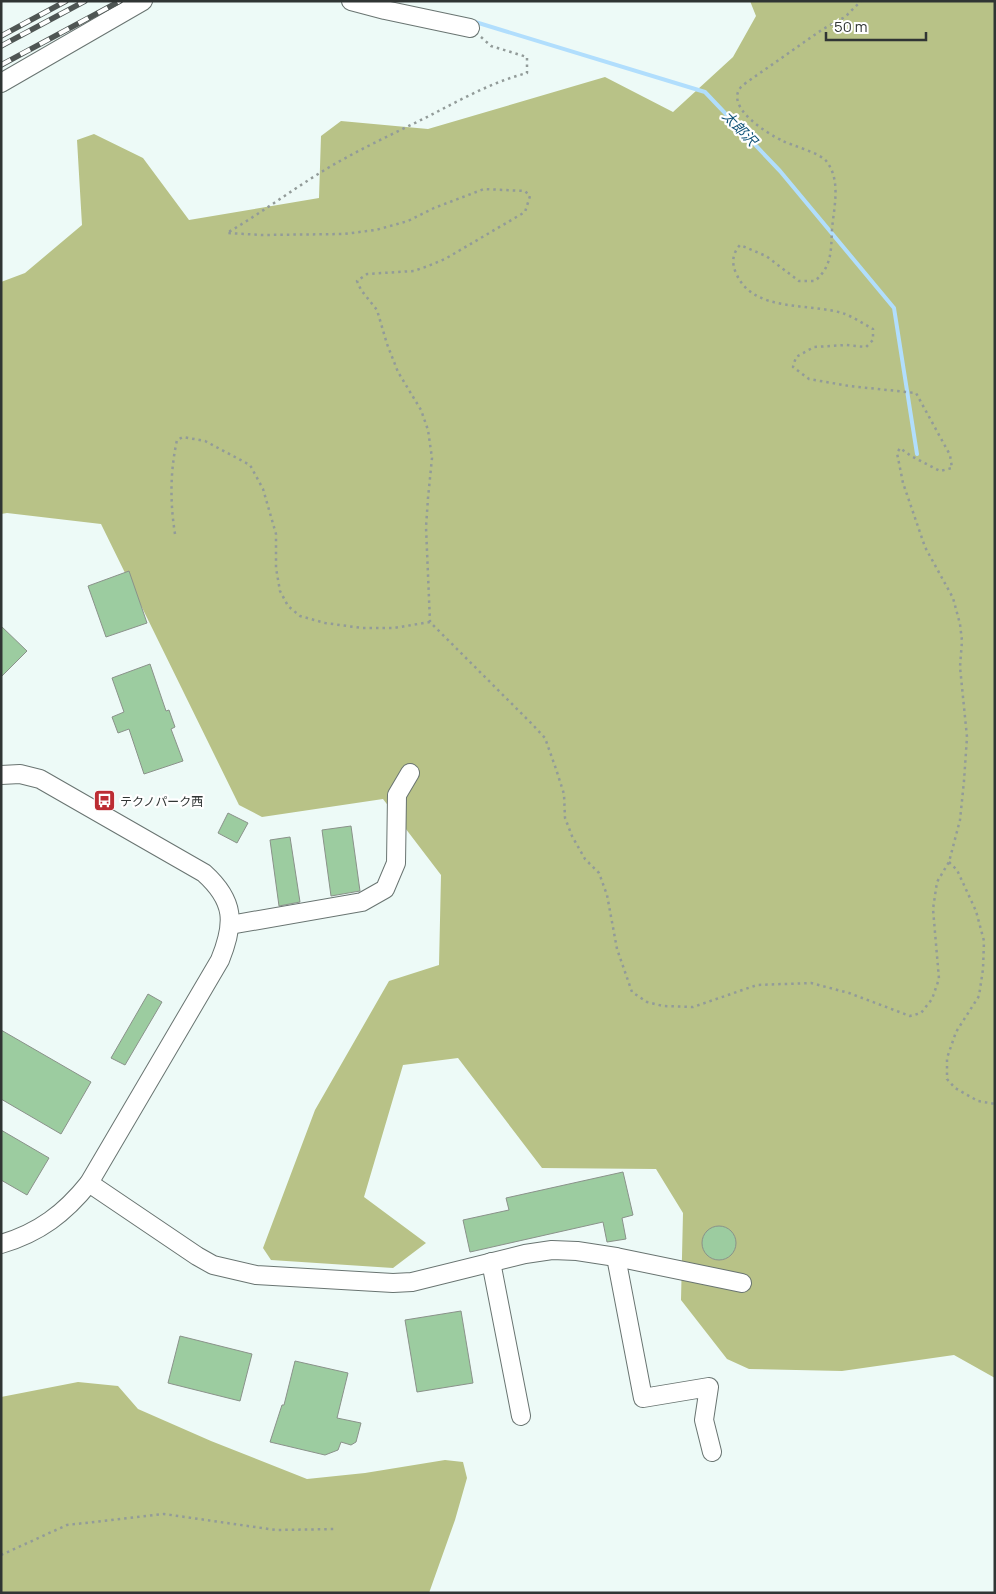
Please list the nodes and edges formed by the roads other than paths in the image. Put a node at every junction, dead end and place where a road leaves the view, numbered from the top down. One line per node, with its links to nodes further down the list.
1 (143, 1): 4 (street)
2 (351, 1): 3 (street)
3 (470, 28)
4 (1, 83)
5 (410, 773): 7 (street)
6 (1, 775): 7 (street)
7 (230, 925): 8 (street)
8 (89, 1183): 9 (street); 11 (street)
9 (1, 1244)
10 (616, 1257): 11 (street); 12 (street); 14 (street)
11 (491, 1262): 13 (street)
12 (742, 1284)
13 (522, 1416)
14 (712, 1452)

